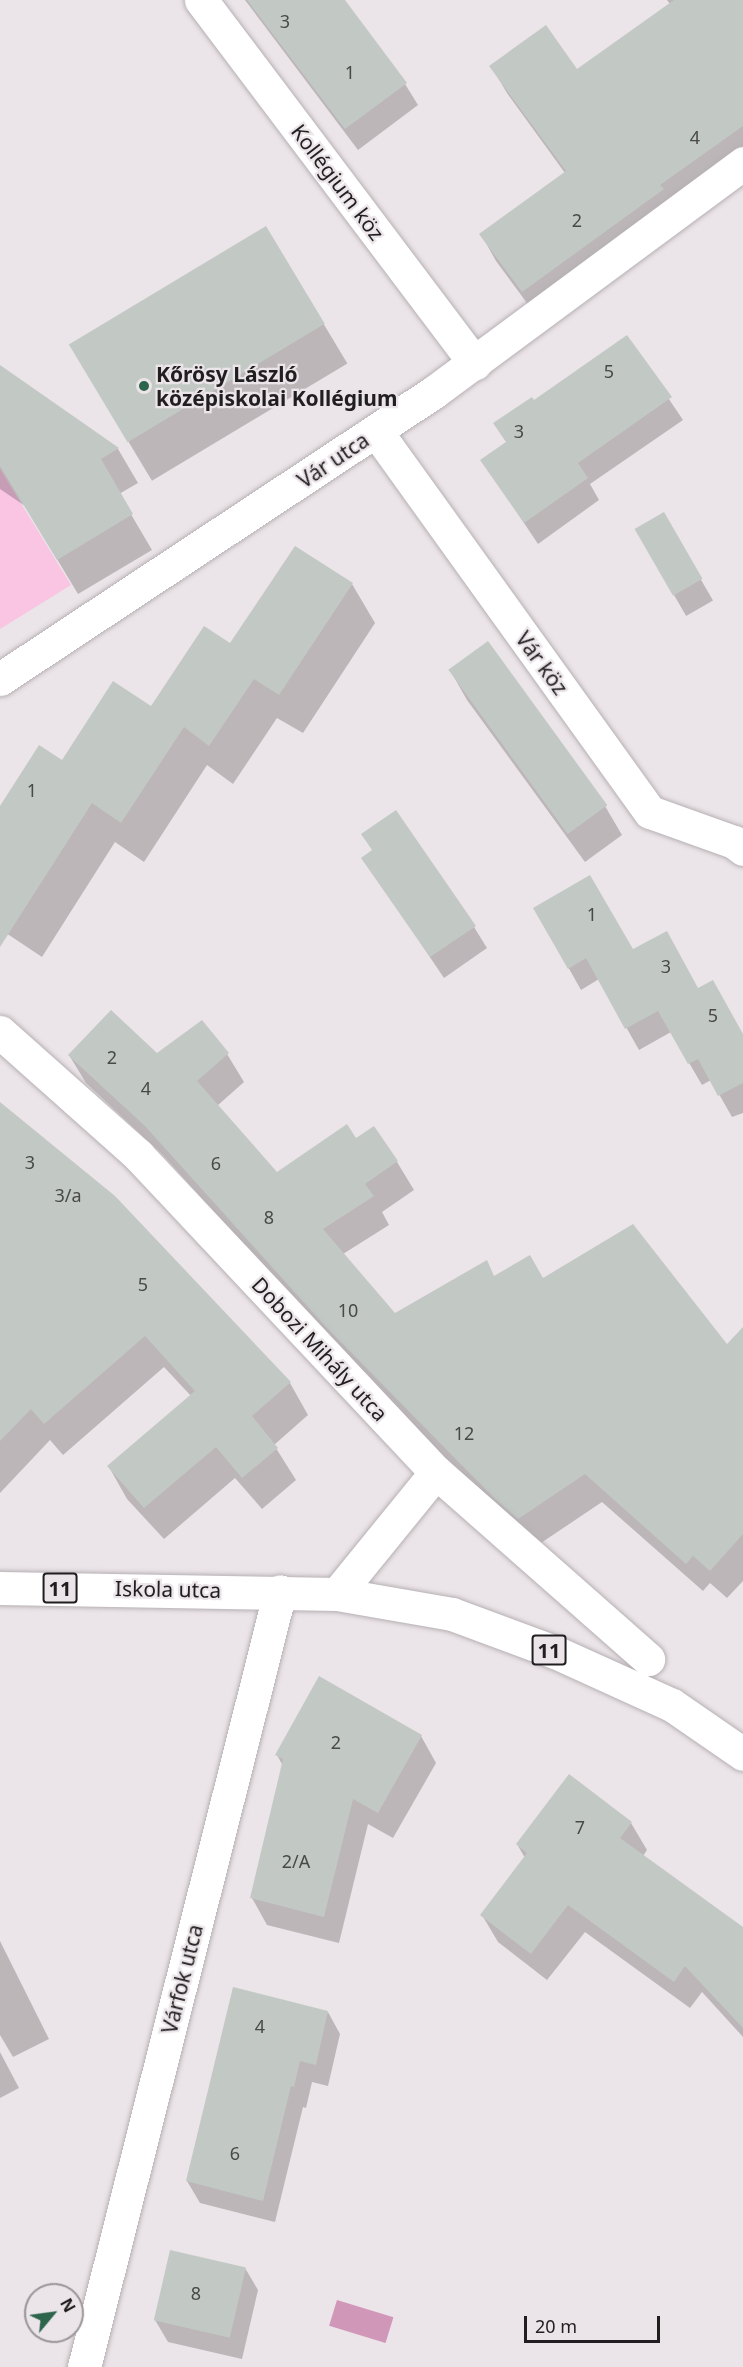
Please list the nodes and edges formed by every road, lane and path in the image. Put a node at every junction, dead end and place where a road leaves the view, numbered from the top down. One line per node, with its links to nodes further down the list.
1 (201, 0): 3 (street, Kollégium köz)
2 (743, 163): 3 (street, Vár utca)
3 (475, 363): 4 (street, Vár utca)
4 (376, 431): 5 (street, Vár utca); 6 (street, Vár köz)
5 (0, 679)
6 (743, 849)
7 (0, 1032): 8 (street, Dobozi Mihály utca)
8 (436, 1472): 11 (street); 12 (street, Dobozi Mihály utca)
9 (0, 1588): 10 (street, Iskola utca / 11)
10 (280, 1591): 11 (street, Iskola utca / 11); 14 (street, Várfok utca)
11 (337, 1594): 13 (street, 11)
12 (648, 1659)
13 (743, 1754)
14 (84, 2367)

